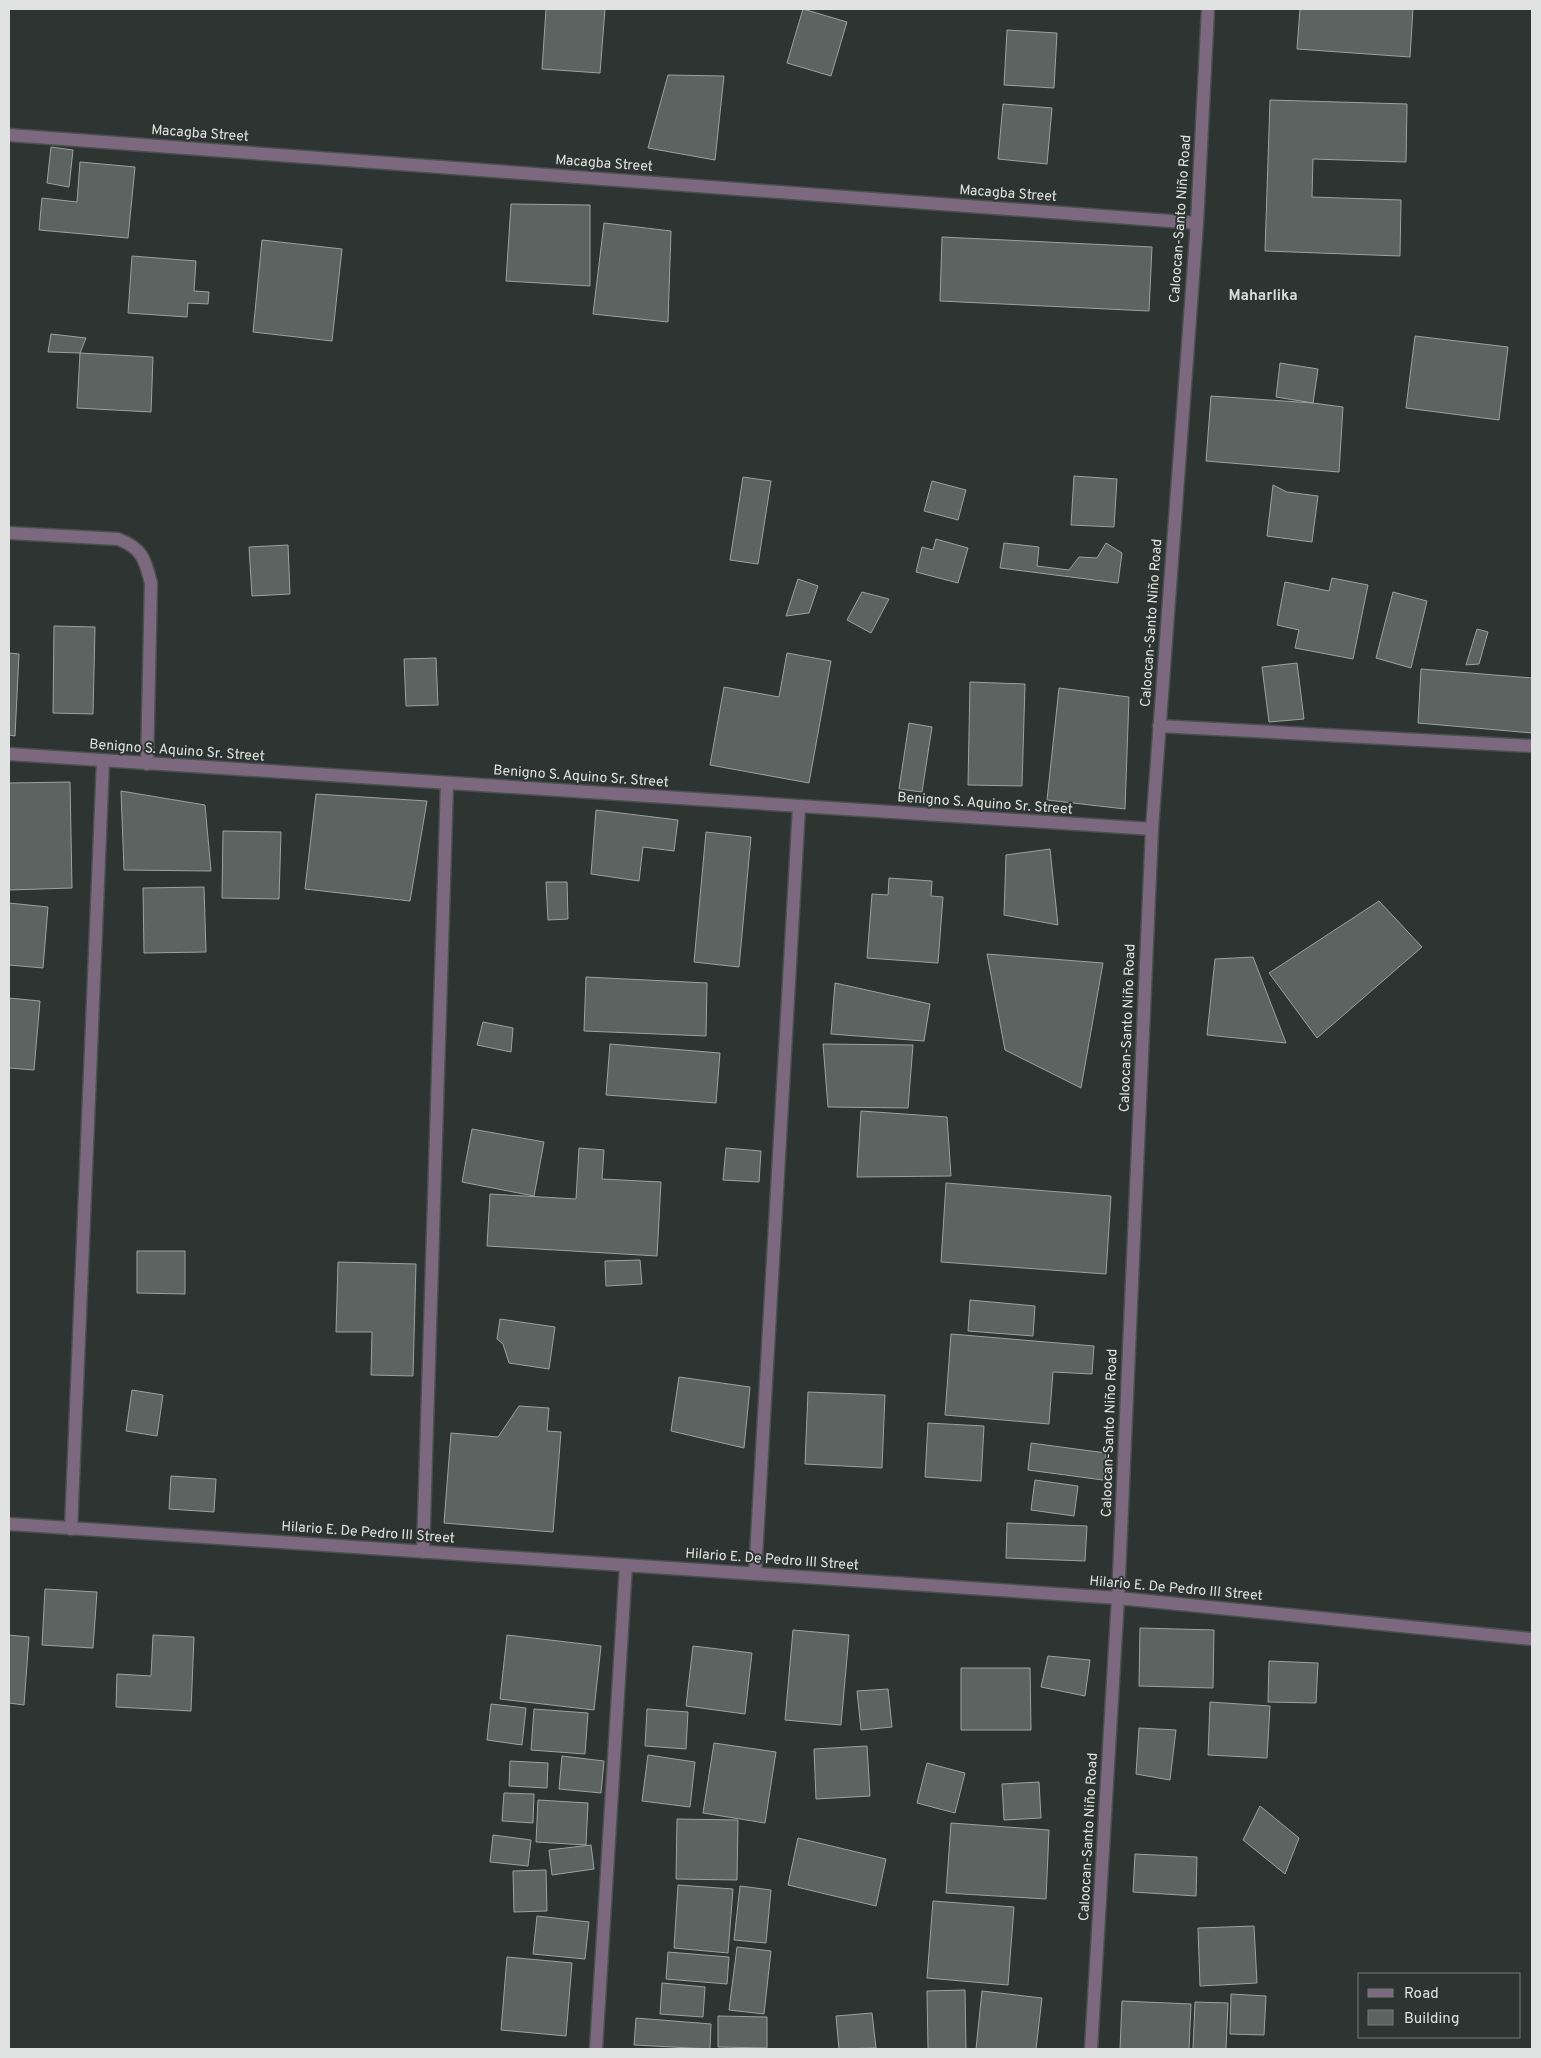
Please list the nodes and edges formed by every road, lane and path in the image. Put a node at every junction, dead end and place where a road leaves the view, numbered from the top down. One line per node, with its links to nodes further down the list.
1 (1208, 9): 3 (street, Caloocan-Santo Niño Road)
2 (9, 135): 3 (street, Macagba Street)
3 (1197, 224): 5 (street, Caloocan-Santo Niño Road)
4 (9, 533): 9 (street)
5 (1159, 726): 6 (street); 12 (street, Caloocan-Santo Niño Road)
6 (1532, 746)
7 (9, 754): 8 (street, Benigno S. Aquino Sr. Street)
8 (103, 761): 9 (street, Benigno S. Aquino Sr. Street); 14 (street)
9 (147, 764): 10 (street, Benigno S. Aquino Sr. Street)
10 (447, 784): 11 (street, Benigno S. Aquino Sr. Street); 15 (street)
11 (799, 807): 12 (street, Benigno S. Aquino Sr. Street); 17 (street)
12 (1152, 829): 18 (street, Caloocan-Santo Niño Road)
13 (9, 1524): 14 (street, Hilario E. De Pedro III Street)
14 (72, 1529): 15 (street, Hilario E. De Pedro III Street)
15 (423, 1552): 16 (street, Hilario E. De Pedro III Street)
16 (626, 1565): 17 (street, Hilario E. De Pedro III Street); 20 (street)
17 (755, 1574): 18 (street, Hilario E. De Pedro III Street)
18 (1118, 1598): 19 (street, Hilario E. De Pedro III Street); 21 (street, Caloocan-Santo Niño Road)
19 (1532, 1639)
20 (596, 2049)
21 (1091, 2049)

